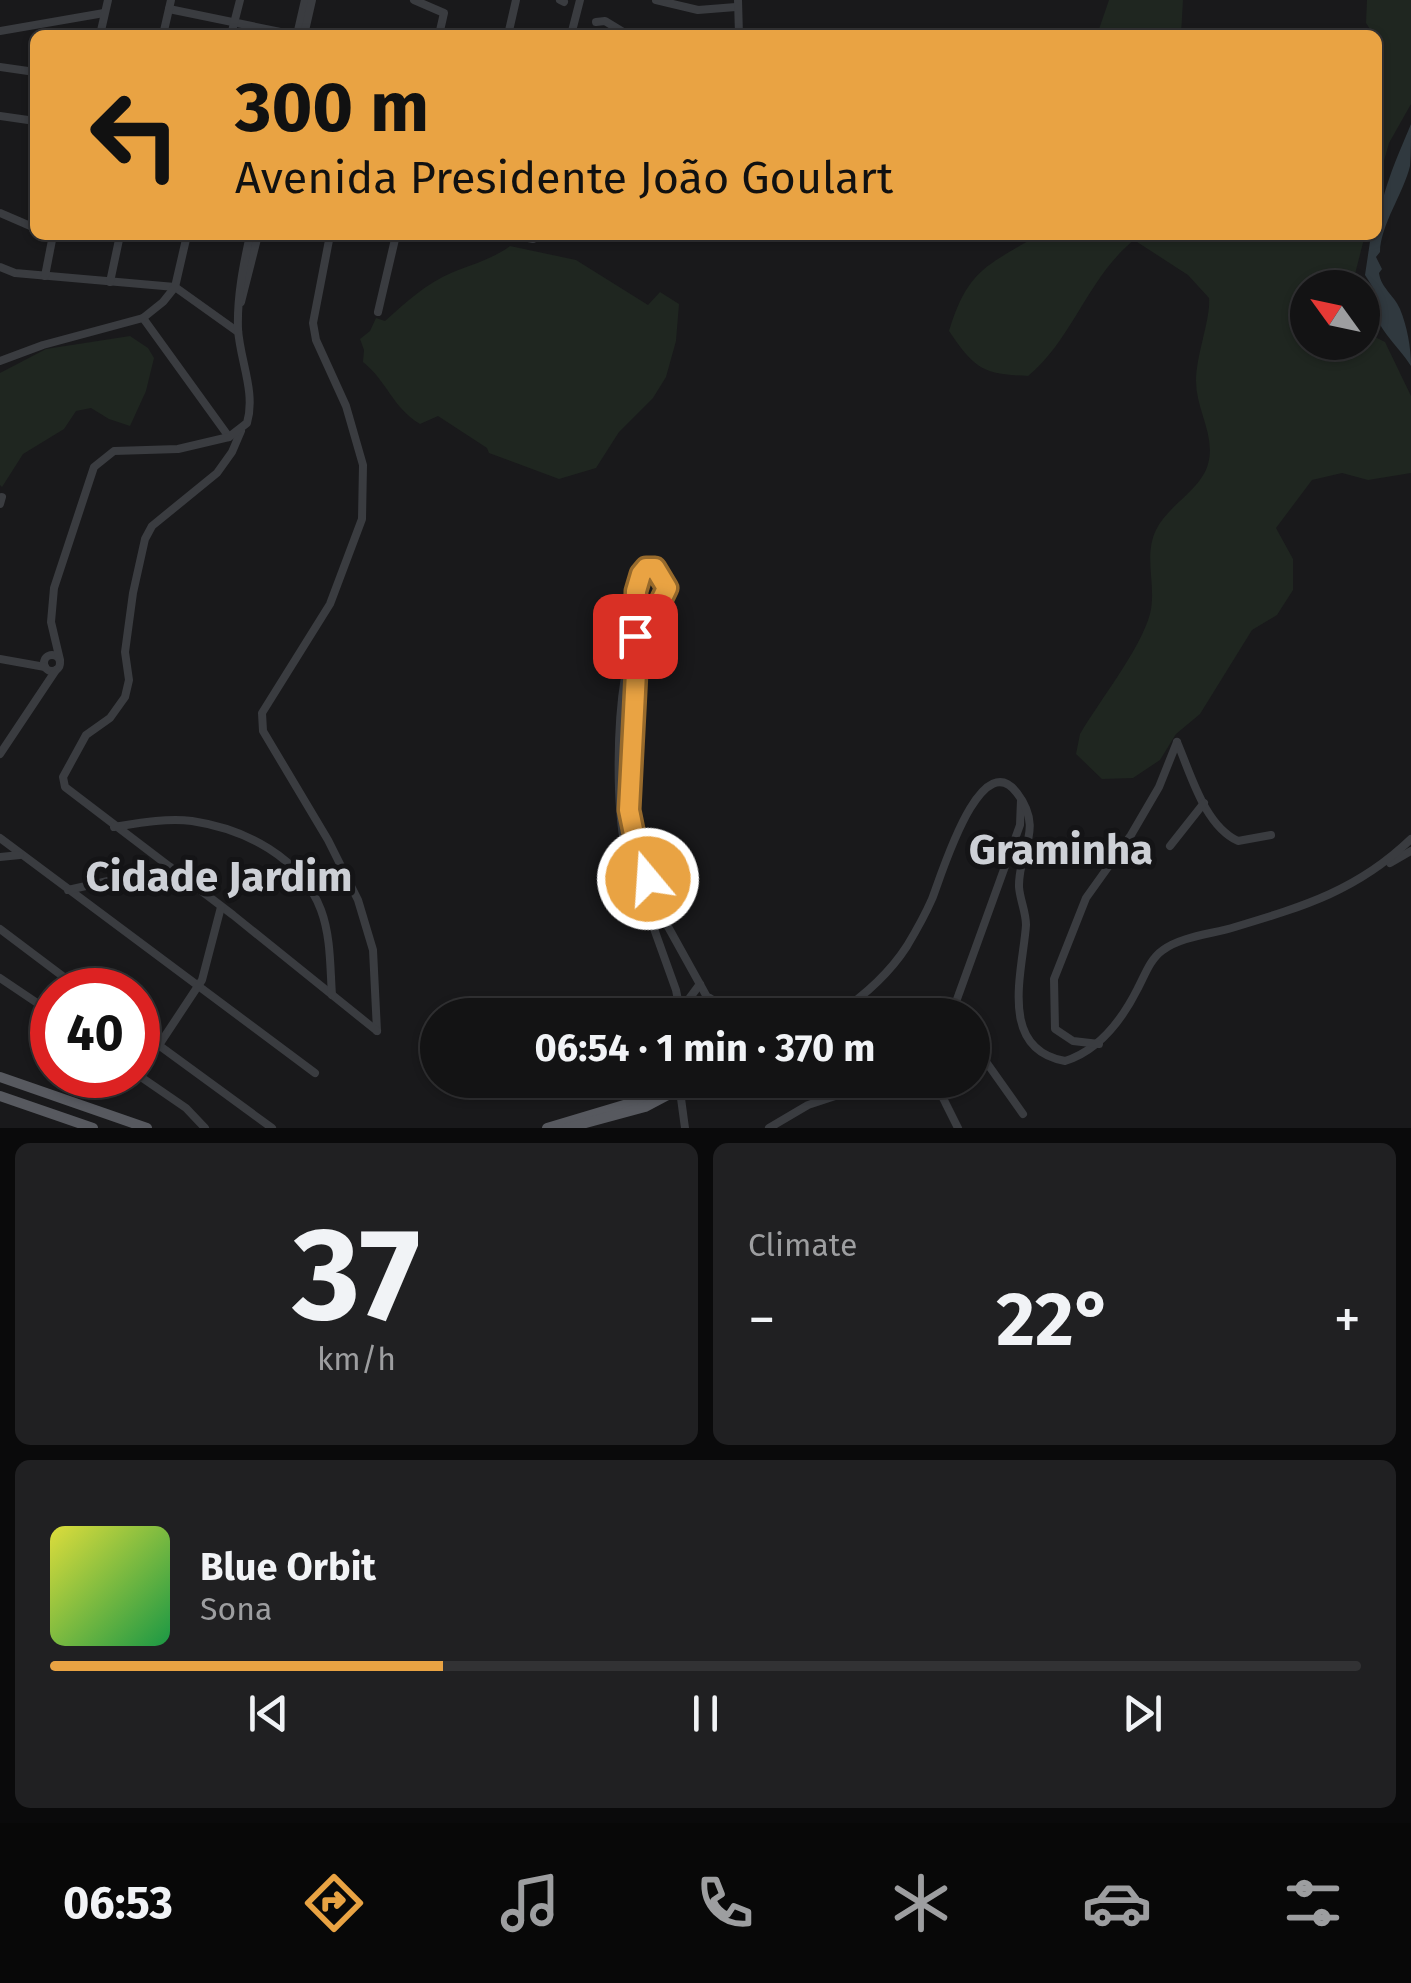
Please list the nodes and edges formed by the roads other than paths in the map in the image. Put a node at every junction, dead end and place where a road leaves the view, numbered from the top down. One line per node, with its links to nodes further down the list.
1 (108, 0): 10 (street)
2 (240, 0): 11 (street)
3 (308, 0): 17 (street)
4 (414, 0): 18 (street)
5 (516, 0): 19 (street)
6 (580, 0): 20 (street)
7 (656, 0): 8 (street)
8 (737, 3): 22 (street)
9 (170, 5): 11 (street); 14 (street)
10 (104, 12): 13 (street); 23 (street)
11 (233, 22): 15 (street); 16 (street)
12 (596, 22): 21 (street)
13 (101, 30)
14 (164, 30)
15 (231, 30)
16 (274, 30)
17 (300, 30)
18 (440, 30)
19 (509, 30)
20 (573, 30)
21 (619, 30)
22 (739, 30)
23 (0, 31)
24 (0, 68): 25 (street)
25 (30, 71)
26 (0, 116): 27 (street)
27 (30, 120)
28 (0, 213): 29 (street)
29 (30, 226)
30 (52, 240): 39 (street)
31 (119, 240): 40 (street)
32 (186, 240): 41 (street)
33 (250, 240): 37 (street)
34 (256, 240): 37 (street)
35 (329, 240): 76 (street)
36 (395, 240): 42 (street)
37 (249, 259): 44 (street)
38 (0, 267): 39 (street)
39 (45, 276): 40 (street)
40 (110, 282): 41 (street)
41 (175, 287): 43 (street); 44 (street)
42 (378, 312)
43 (142, 318): 45 (street); 47 (street)
44 (238, 332): 46 (street)
45 (0, 361)
46 (241, 431): 47 (street); 59 (street)
47 (228, 436): 49 (street)
48 (639, 639): 48 (street); 55 (street); 79 (street)
49 (56, 640): 50 (street); 53 (street)
50 (50, 655): 53 (street); 54 (street)
51 (658, 655): 55 (street)
52 (0, 659): 54 (street)
53 (60, 660): 54 (street)
54 (50, 669): 56 (street)
55 (635, 692): 74 (street)
56 (0, 754)
57 (1021, 798): 83 (street); 84 (street); 86 (street)
58 (1204, 803): 60 (street); 63 (street); 86 (street)
59 (114, 826): 68 (street); 76 (street)
60 (1271, 835)
61 (0, 838): 65 (street)
62 (1411, 839): 67 (street)
63 (1170, 846)
64 (1411, 851): 67 (street)
65 (21, 854): 66 (street); 69 (street)
66 (0, 857)
67 (1382, 867): 86 (street)
68 (170, 868): 69 (street); 70 (street)
69 (68, 890): 75 (street)
70 (221, 907): 75 (street); 76 (street)
71 (0, 929): 72 (street)
72 (51, 968)
73 (0, 978): 78 (street)
74 (700, 984): 77 (street); 80 (street)
75 (198, 987): 85 (street); 89 (street)
76 (332, 995)
77 (706, 995): 81 (street); 82 (street)
78 (30, 998)
79 (676, 998)
80 (691, 998)
81 (708, 998)
82 (710, 998)
83 (860, 998)
84 (957, 998)
85 (160, 1044)
86 (1099, 1044)
87 (160, 1046): 105 (street)
88 (990, 1067): 100 (street)
89 (315, 1073)
90 (0, 1077): 91 (main road)
91 (30, 1088)
92 (160, 1093): 102 (street)
93 (0, 1096): 101 (main road)
94 (59, 1098): 101 (main road); 104 (main road)
95 (645, 1098): 106 (main road)
96 (664, 1098): 107 (main road)
97 (681, 1098): 108 (street)
98 (828, 1098): 109 (street)
99 (943, 1098): 110 (street)
100 (1023, 1114)
101 (56, 1115): 103 (main road)
102 (201, 1126)
103 (93, 1128)
104 (147, 1128)
105 (272, 1128)
106 (547, 1128)
107 (568, 1128)
108 (685, 1128)
109 (769, 1128)
110 (958, 1128)

